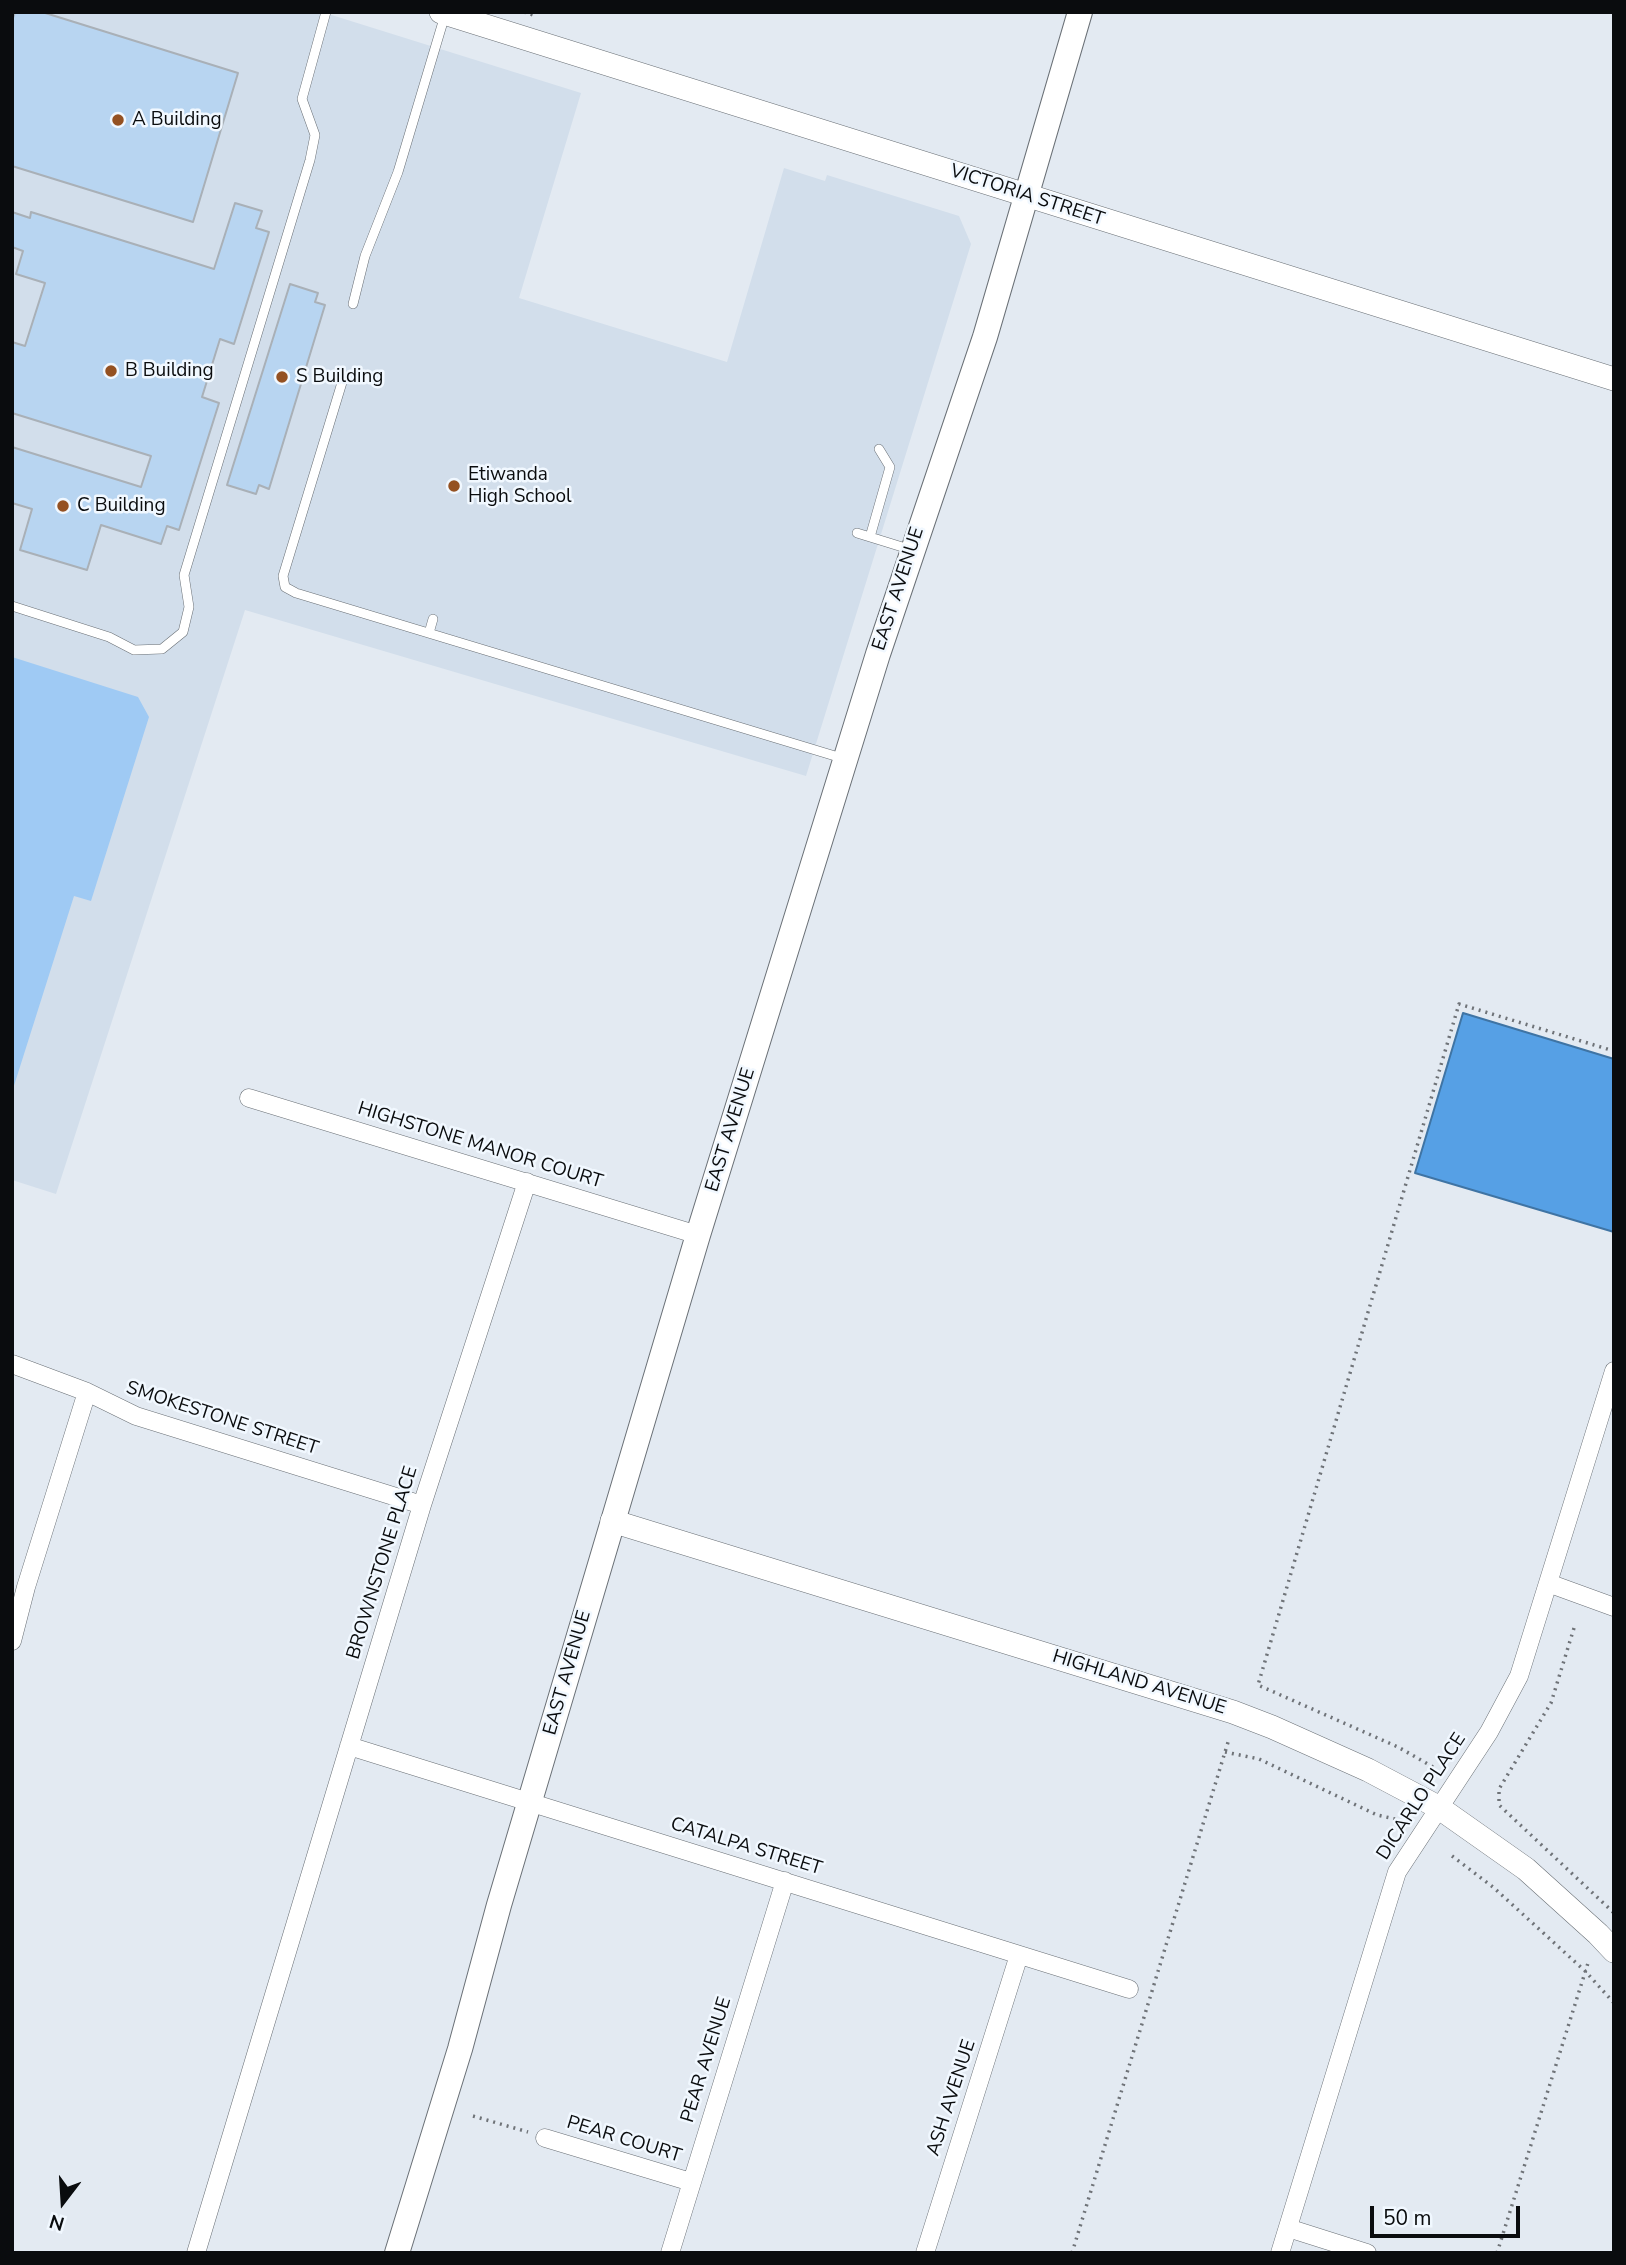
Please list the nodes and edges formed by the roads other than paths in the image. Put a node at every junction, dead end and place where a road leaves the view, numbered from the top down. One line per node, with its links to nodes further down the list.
1 (326, 12): 12 (lane)
2 (1080, 12): 4 (main road, EAST AVENUE)
3 (443, 13): 4 (street, VICTORIA STREET); 5 (lane)
4 (1026, 196): 7 (street, VICTORIA STREET); 11 (main road, EAST AVENUE)
5 (353, 304)
6 (344, 376): 14 (lane)
7 (1614, 379)
8 (879, 450): 10 (lane)
9 (857, 533): 10 (lane)
10 (870, 537): 11 (lane)
11 (912, 550): 15 (main road, EAST AVENUE)
12 (12, 607)
13 (433, 619): 14 (lane)
14 (429, 633): 15 (lane)
15 (846, 759): 18 (main road, EAST AVENUE)
16 (249, 1097): 17 (street, HIGHSTONE MANOR COURT)
17 (527, 1182): 18 (street, HIGHSTONE MANOR COURT); 22 (street, BROWNSTONE PLACE)
18 (698, 1235): 23 (main road, EAST AVENUE)
19 (12, 1364): 21 (street, SMOKESTONE STREET)
20 (1614, 1370): 24 (street, DICARLO PLACE)
21 (87, 1392): 22 (street, SMOKESTONE STREET); 26 (street)
22 (422, 1505): 27 (street, BROWNSTONE PLACE)
23 (612, 1521): 28 (main road, EAST AVENUE); 29 (street, HIGHLAND AVENUE)
24 (1548, 1583): 25 (street); 29 (street, DICARLO PLACE)
25 (1614, 1607)
26 (12, 1641)
27 (349, 1746): 28 (street, CATALPA STREET); 37 (street, BROWNSTONE PLACE)
28 (530, 1801): 30 (street, CATALPA STREET); 38 (main road, EAST AVENUE)
29 (1438, 1807): 31 (street, HIGHLAND AVENUE); 36 (street, DICARLO PLACE)
30 (785, 1881): 32 (street, CATALPA STREET); 35 (street, PEAR AVENUE)
31 (1614, 1951)
32 (1019, 1955): 33 (street, CATALPA STREET); 40 (street, ASH AVENUE)
33 (1129, 1989)
34 (545, 2138): 35 (street, PEAR COURT)
35 (691, 2182): 39 (street, PEAR AVENUE)
36 (1288, 2228): 41 (street, DICARLO PLACE); 42 (street)
37 (196, 2253)
38 (397, 2253)
39 (670, 2253)
40 (925, 2253)
41 (1280, 2253)
42 (1367, 2253)

